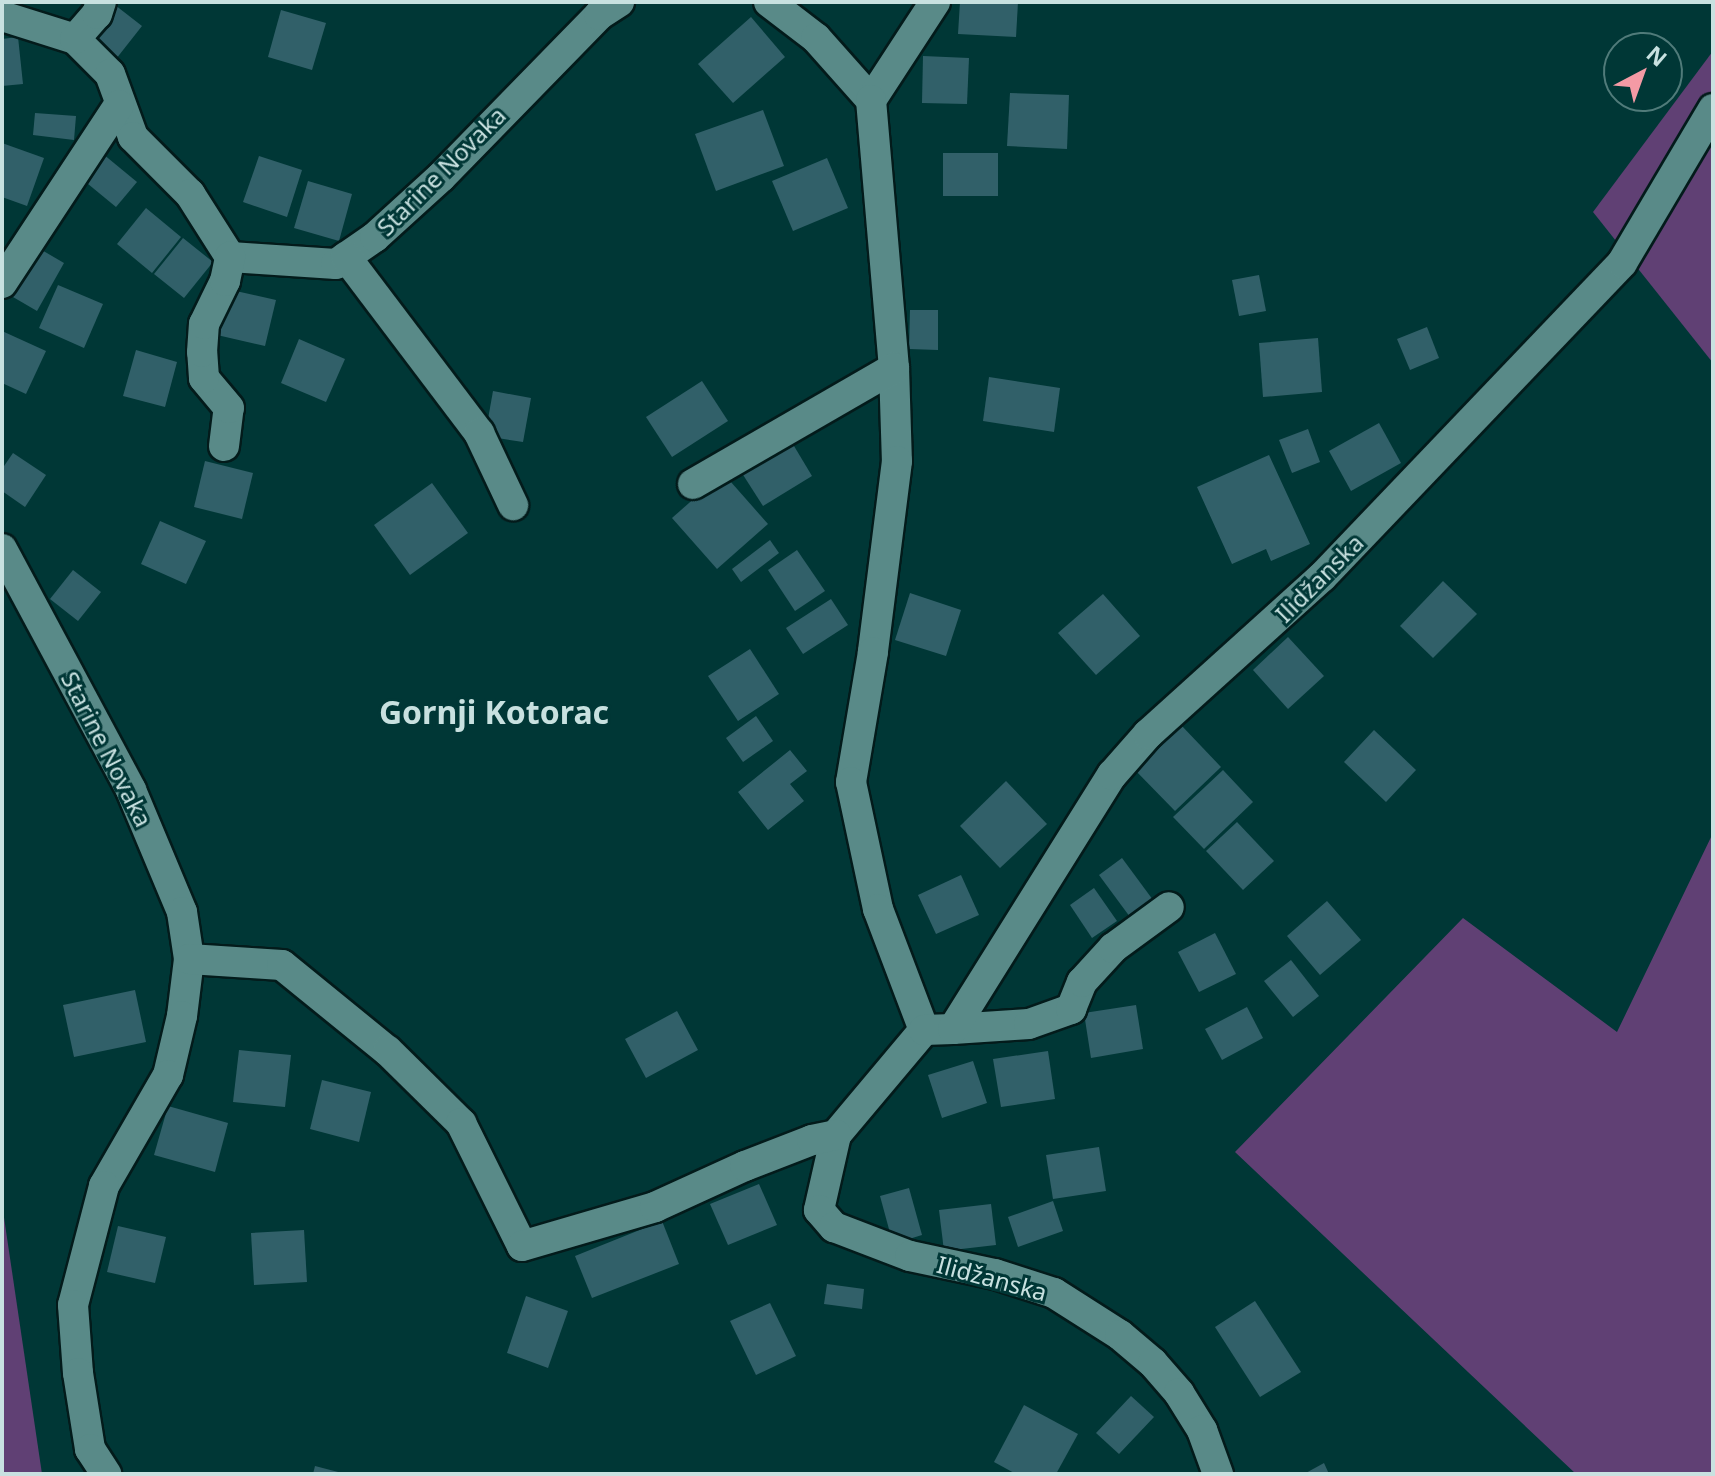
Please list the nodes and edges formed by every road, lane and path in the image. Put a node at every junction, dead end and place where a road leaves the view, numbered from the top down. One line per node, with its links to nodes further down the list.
1 (101, 2): 6 (street)
2 (619, 2): 11 (street, Starine Novaka)
3 (769, 2): 7 (street)
4 (935, 2): 7 (street)
5 (2, 16): 6 (street)
6 (75, 39): 8 (street)
7 (871, 100): 13 (street)
8 (119, 105): 10 (street); 12 (street)
9 (1713, 109): 20 (street, Ilidžanska)
10 (230, 257): 11 (street, Starine Novaka); 14 (street)
11 (346, 257): 16 (street)
12 (2, 283)
13 (894, 368): 15 (street); 20 (street)
14 (224, 446)
15 (693, 484)
16 (513, 505)
17 (2, 549): 19 (street, Starine Novaka)
18 (1169, 907): 20 (street)
19 (189, 959): 21 (street); 22 (street, Starine Novaka)
20 (938, 1030): 21 (street, Ilidžanska)
21 (836, 1135): 23 (street, Ilidžanska)
22 (106, 1474)
23 (1218, 1474)

